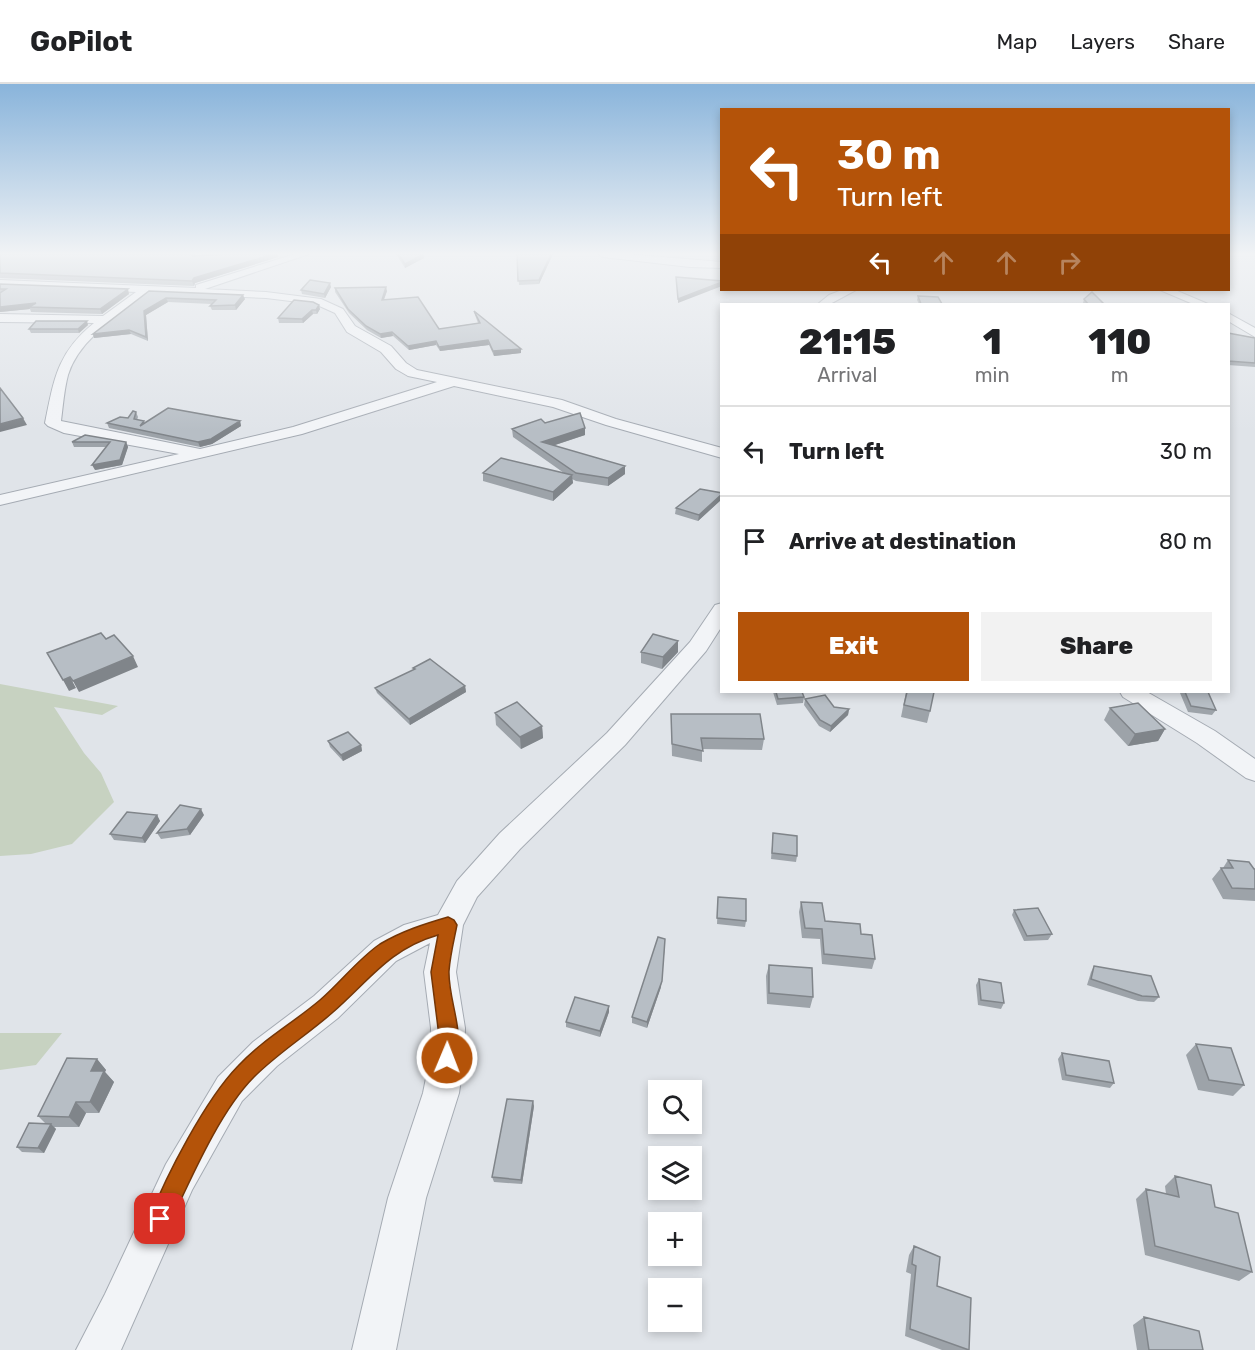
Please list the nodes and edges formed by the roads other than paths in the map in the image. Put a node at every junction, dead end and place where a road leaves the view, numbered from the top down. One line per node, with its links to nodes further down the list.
1 (116, 313): 5 (street)
2 (340, 313): 7 (street)
3 (1230, 317): 6 (street)
4 (0, 318): 5 (street)
5 (107, 320): 9 (street)
6 (1255, 333)
7 (452, 382): 8 (street); 9 (street)
8 (720, 452)
9 (202, 453): 10 (street)
10 (0, 500)
11 (720, 612): 14 (street)
12 (1133, 693): 13 (street)
13 (1255, 772)
14 (448, 925): 15 (street); 16 (street)
15 (98, 1350)
16 (374, 1350)

